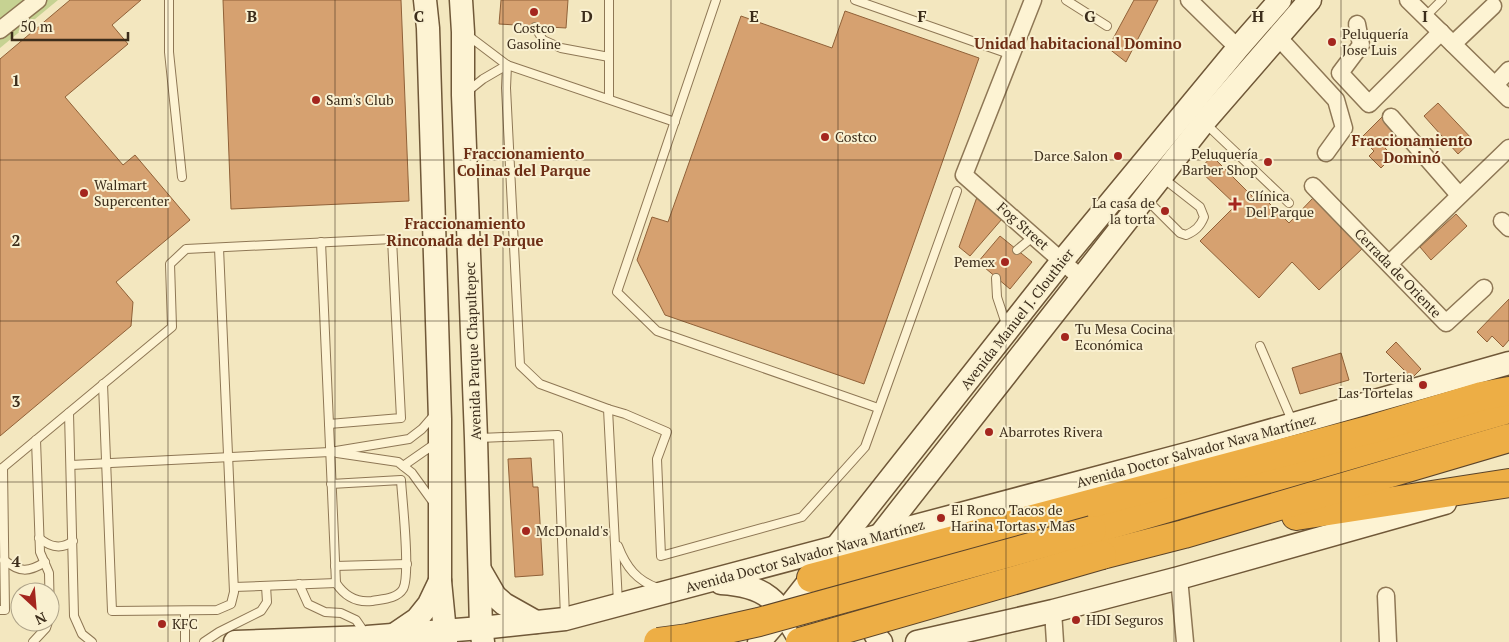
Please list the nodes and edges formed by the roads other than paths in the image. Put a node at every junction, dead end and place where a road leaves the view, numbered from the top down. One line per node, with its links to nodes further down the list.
1 (38, 0): 20 (street)
2 (169, 0): 40 (lane)
3 (425, 0): 63 (main road)
4 (461, 0): 21 (main road, Avenida Parque Chapultepec)
5 (608, 0): 27 (lane)
6 (716, 0): 35 (lane)
7 (854, 0): 26 (lane)
8 (1032, 0): 26 (street)
9 (1066, 0): 19 (lane)
10 (1189, 0): 25 (street)
11 (1280, 0): 25 (main road, Avenida Manuel J. Clouthier)
12 (1310, 0): 23 (main road, Avenida Manuel J. Clouthier)
13 (1408, 0): 16 (street)
14 (1442, 0): 16 (lane)
15 (1493, 6): 24 (street)
16 (1425, 17): 22 (street)
17 (1356, 24): 22 (street)
18 (535, 26): 27 (lane)
19 (1107, 26)
20 (0, 30)
21 (463, 32): 28 (lane); 31 (main road, Avenida Parque Chapultepec)
22 (1441, 32): 24 (street)
23 (1278, 37): 36 (main road, Avenida Manuel J. Clouthier); 38 (street)
24 (1453, 44): 30 (street)
25 (1238, 48): 50 (main road, Avenida Manuel J. Clouthier)
26 (1012, 55): 46 (street, Fog Street)
27 (609, 56): 32 (lane)
28 (508, 65): 31 (lane); 32 (lane); 64 (lane)
29 (1509, 70): 30 (street)
30 (1495, 85): 33 (street)
31 (463, 95): 61 (main road, Avenida Parque Chapultepec)
32 (609, 98): 35 (lane)
33 (1509, 99)
34 (1392, 117): 43 (street)
35 (675, 122): 62 (lane)
36 (1204, 122): 39 (main road, Avenida Manuel J. Clouthier); 45 (lane)
37 (1509, 148): 43 (street)
38 (1326, 154)
39 (1161, 176): 44 (main road, Avenida Manuel J. Clouthier); 44 (lane)
40 (182, 177)
41 (1313, 186): 51 (street, Cerrada de Oriente)
42 (957, 191): 62 (lane)
43 (1459, 196): 51 (street)
44 (1144, 198): 53 (main road, Avenida Manuel J. Clouthier)
45 (1289, 204)
46 (1034, 236): 49 (lane); 50 (street, Fog Street)
47 (320, 242): 48 (lane); 67 (lane); 67 (lane)
48 (219, 248): 58 (lane); 76 (lane)
49 (1017, 250)
50 (1062, 261): 53 (street, Fog Street); 55 (main road, Avenida Manuel J. Clouthier)
51 (1389, 264): 54 (street, Cerrada de Oriente)
52 (996, 278): 55 (lane)
53 (1081, 278): 87 (main road, Avenida Manuel J. Clouthier)
54 (1484, 288)
55 (1008, 330): 92 (main road, Avenida Manuel J. Clouthier)
56 (1260, 346): 68 (lane)
57 (1509, 363): 59 (main road, Avenida Doctor Salvador Nava Martínez)
58 (103, 384): 66 (lane); 77 (lane)
59 (1415, 391): 68 (main road, Avenida Doctor Salvador Nava Martínez); 69 (main road)
60 (1509, 391): 69 (highway)
61 (474, 403): 70 (main road, Avenida Parque Chapultepec); 73 (main road)
62 (878, 408): 64 (lane)
63 (440, 409): 73 (main road); 74 (lane)
64 (608, 409): 89 (lane)
65 (1509, 409): 91 (highway)
66 (69, 413): 72 (lane); 79 (lane)
67 (328, 424): 74 (lane)
68 (1294, 424): 75 (main road, Avenida Doctor Salvador Nava Martínez)
69 (1372, 429): 78 (highway)
70 (476, 438): 98 (main road, Avenida Parque Chapultepec); 115 (lane)
71 (1509, 438): 85 (highway)
72 (36, 440): 81 (lane); 88 (lane)
73 (440, 440): 80 (lane); 84 (main road)
74 (330, 452): 76 (lane); 80 (lane); 82 (lane)
75 (1198, 452): 78 (main road); 87 (main road, Avenida Doctor Salvador Nava Martínez)
76 (228, 457): 77 (lane); 107 (lane)
77 (106, 463): 79 (lane); 112 (lane)
78 (1239, 464): 86 (highway)
79 (71, 465): 90 (lane)
80 (403, 466): 84 (lane)
81 (1, 469): 93 (lane)
82 (331, 484): 95 (lane); 97 (lane)
83 (1509, 484): 85 (highway); 100 (main road)
84 (441, 517): 101 (main road)
85 (1184, 534): 91 (highway)
86 (976, 535): 96 (highway); 131 (main road)
87 (880, 536): 92 (main road, Avenida Doctor Salvador Nava Martínez); 96 (main road, Avenida Manuel J. Clouthier)
88 (40, 538): 90 (lane); 94 (lane)
89 (615, 540): 108 (lane); 110 (lane)
90 (73, 541): 125 (lane)
91 (1097, 543): 122 (highway, bridge); 129 (highway, bridge)
92 (834, 548): 99 (main road, Avenida Manuel J. Clouthier); 103 (main road, Avenida Doctor Salvador Nava Martínez)
93 (4, 560): 94 (lane); 111 (lane)
94 (45, 562): 102 (lane)
95 (406, 564): 97 (lane); 104 (lane)
96 (856, 565): 99 (highway); 122 (main road, Avenida Manuel J. Clouthier)
97 (335, 566): 104 (lane)
98 (479, 567): 116 (main road); 119 (main road, Avenida Parque Chapultepec)
99 (811, 578): 114 (main road, Avenida Manuel J. Clouthier)
100 (1180, 578): 113 (main road); 133 (street)
101 (440, 581): 118 (main road); 121 (main road)
102 (49, 582)
103 (710, 582): 108 (main road, Avenida Doctor Salvador Nava Martínez); 114 (main road)
104 (336, 583): 105 (lane)
105 (299, 584): 106 (lane); 120 (lane)
106 (266, 586): 107 (lane); 127 (lane)
107 (234, 587): 112 (lane)
108 (670, 592): 110 (main road, Avenida Doctor Salvador Nava Martínez)
109 (1386, 596): 134 (street)
110 (618, 606): 115 (main road, Avenida Doctor Salvador Nava Martínez)
111 (0, 610)
112 (185, 610): 126 (lane)
113 (1053, 611): 123 (main road); 132 (street)
114 (784, 613): 122 (main road); 130 (main road, Avenida Manuel J. Clouthier)
115 (565, 619): 116 (main road, Avenida Doctor Salvador Nava Martínez)
116 (536, 622): 119 (main road, Avenida Doctor Salvador Nava Martínez)
117 (42, 632): 124 (lane)
118 (394, 634): 120 (main road, Avenida Doctor Salvador Nava Martínez); 121 (main road, Avenida Doctor Salvador Nava Martínez)
119 (482, 635): 121 (main road, Avenida Doctor Salvador Nava Martínez)
120 (367, 637): 128 (main road, Avenida Doctor Salvador Nava Martínez)
121 (445, 637)
122 (800, 641)
123 (922, 641)
124 (32, 642)
125 (92, 642)
126 (184, 642)
127 (204, 642)
128 (236, 642)
129 (658, 642)
130 (759, 642)
131 (881, 642)
132 (1055, 642)
133 (1185, 642)
134 (1388, 642)

